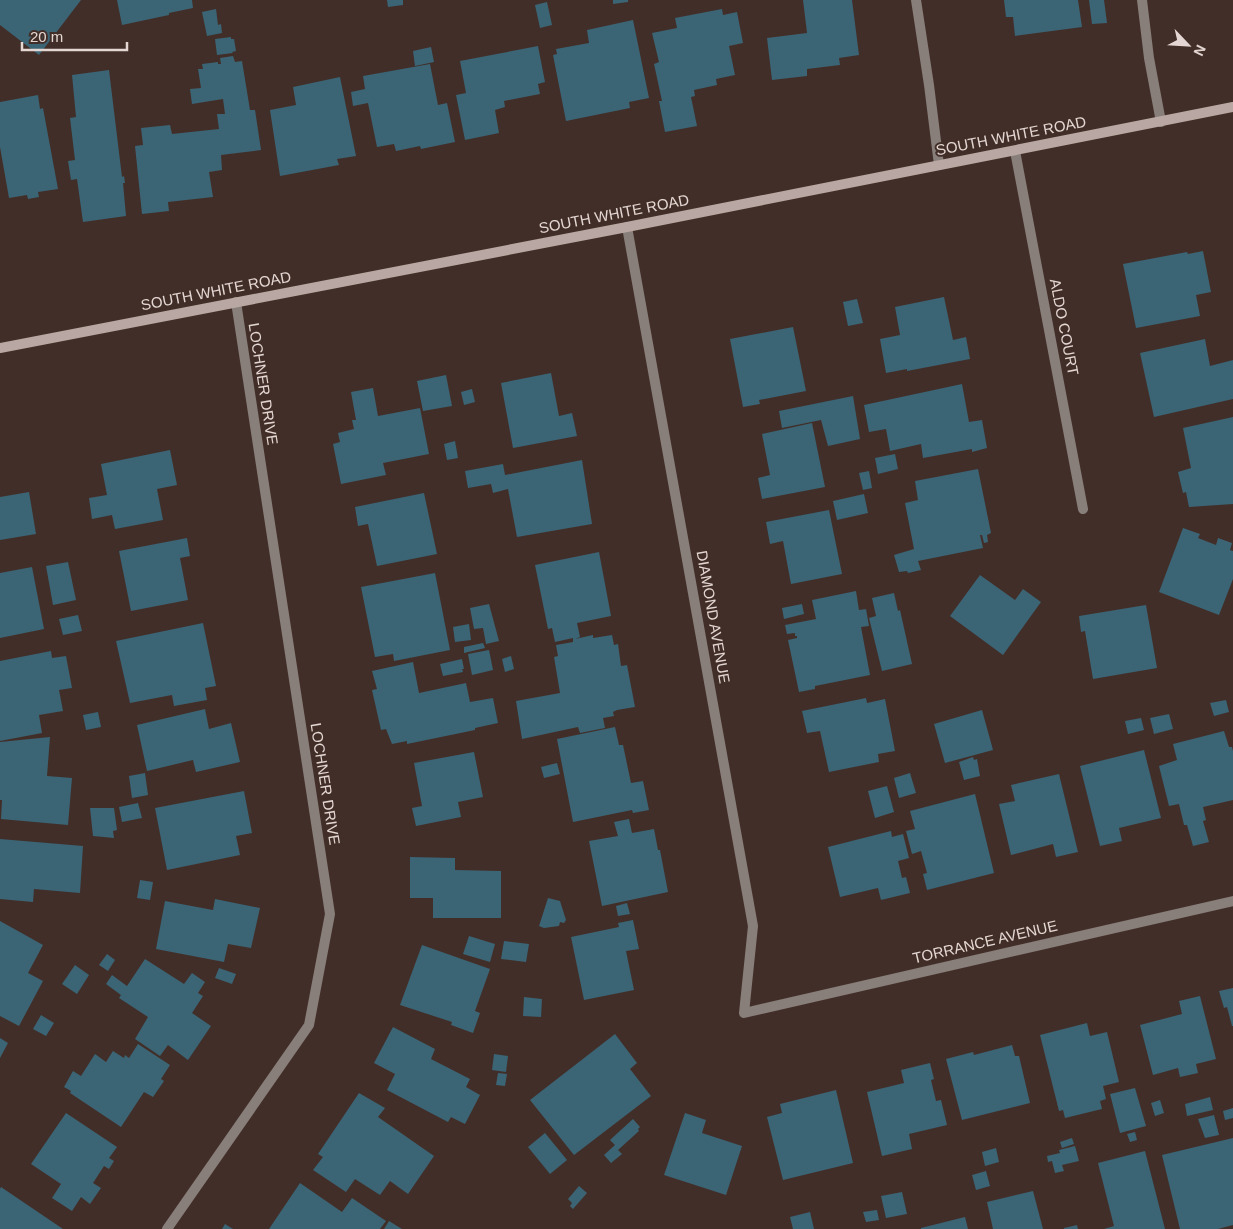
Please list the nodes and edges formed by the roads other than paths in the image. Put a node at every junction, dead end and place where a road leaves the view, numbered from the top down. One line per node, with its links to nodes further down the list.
1 (916, 0): 6 (street)
2 (1142, 0): 4 (street)
3 (1233, 107): 4 (main road, SOUTH WHITE ROAD)
4 (1162, 122): 5 (main road, SOUTH WHITE ROAD)
5 (1015, 151): 6 (main road, SOUTH WHITE ROAD); 10 (street, ALDO COURT)
6 (939, 165): 7 (main road, SOUTH WHITE ROAD)
7 (627, 227): 8 (main road, SOUTH WHITE ROAD); 12 (street, DIAMOND AVENUE)
8 (236, 302): 9 (main road, SOUTH WHITE ROAD); 13 (street, LOCHNER DRIVE)
9 (0, 348)
10 (1084, 509)
11 (1233, 901): 12 (street, TORRANCE AVENUE)
12 (744, 1013)
13 (167, 1229)

